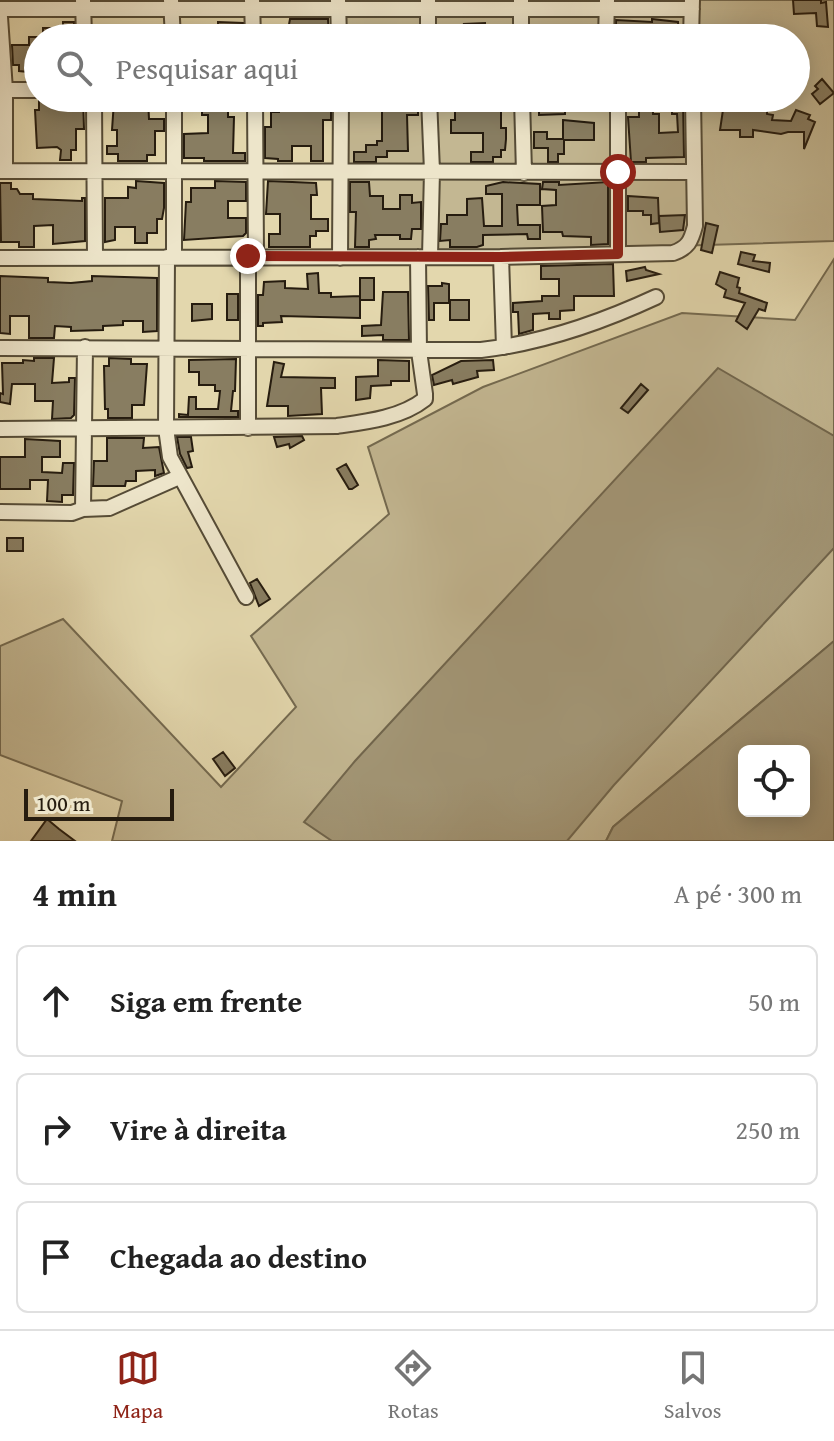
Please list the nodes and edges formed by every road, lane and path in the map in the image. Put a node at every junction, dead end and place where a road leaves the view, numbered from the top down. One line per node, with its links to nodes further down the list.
1 (83, 4): 2 (street); 9 (street); 11 (street)
2 (172, 4): 7 (street); 12 (street)
3 (338, 4): 7 (street); 8 (street); 13 (street)
4 (521, 4): 5 (street); 8 (street)
5 (606, 4): 6 (street)
6 (692, 4): 14 (street)
7 (252, 5)
8 (428, 5)
9 (0, 9)
10 (0, 17): 15 (street)
11 (84, 24)
12 (173, 24)
13 (339, 24)
14 (691, 24)
15 (2, 90): 16 (street); 25 (street)
16 (24, 90)
17 (94, 112): 26 (street)
18 (174, 112): 29 (street)
19 (255, 112): 27 (street)
20 (341, 112): 30 (street)
21 (430, 112): 28 (street)
22 (522, 112): 33 (street)
23 (618, 112): 31 (street)
24 (693, 112): 32 (street)
25 (3, 171): 26 (street)
26 (94, 171): 29 (street); 36 (street)
27 (255, 171): 29 (street); 30 (street); 35 (street)
28 (432, 171): 30 (street); 33 (street); 38 (street)
29 (174, 172): 37 (street)
30 (342, 172): 41 (street)
31 (618, 172): 32 (street); 33 (street); 34 (street)
32 (694, 172): 34 (street)
33 (524, 173)
34 (618, 254): 39 (street)
35 (252, 256): 37 (street); 41 (street); 47 (street)
36 (95, 257): 37 (street); 40 (street)
37 (170, 257): 46 (street)
38 (424, 257): 39 (street); 41 (street); 48 (street)
39 (501, 257): 44 (street)
40 (0, 258)
41 (340, 258)
42 (656, 297): 44 (street)
43 (85, 347): 45 (street); 46 (street); 52 (street)
44 (504, 347): 48 (street)
45 (0, 348)
46 (165, 349): 47 (street); 49 (street)
47 (247, 349): 48 (street); 50 (street)
48 (419, 351): 50 (street)
49 (166, 428): 50 (street); 52 (street); 53 (street)
50 (248, 428)
51 (0, 429): 52 (street)
52 (86, 430): 54 (street)
53 (179, 477): 54 (street); 56 (street)
54 (83, 509): 55 (street)
55 (0, 512)
56 (246, 597)

